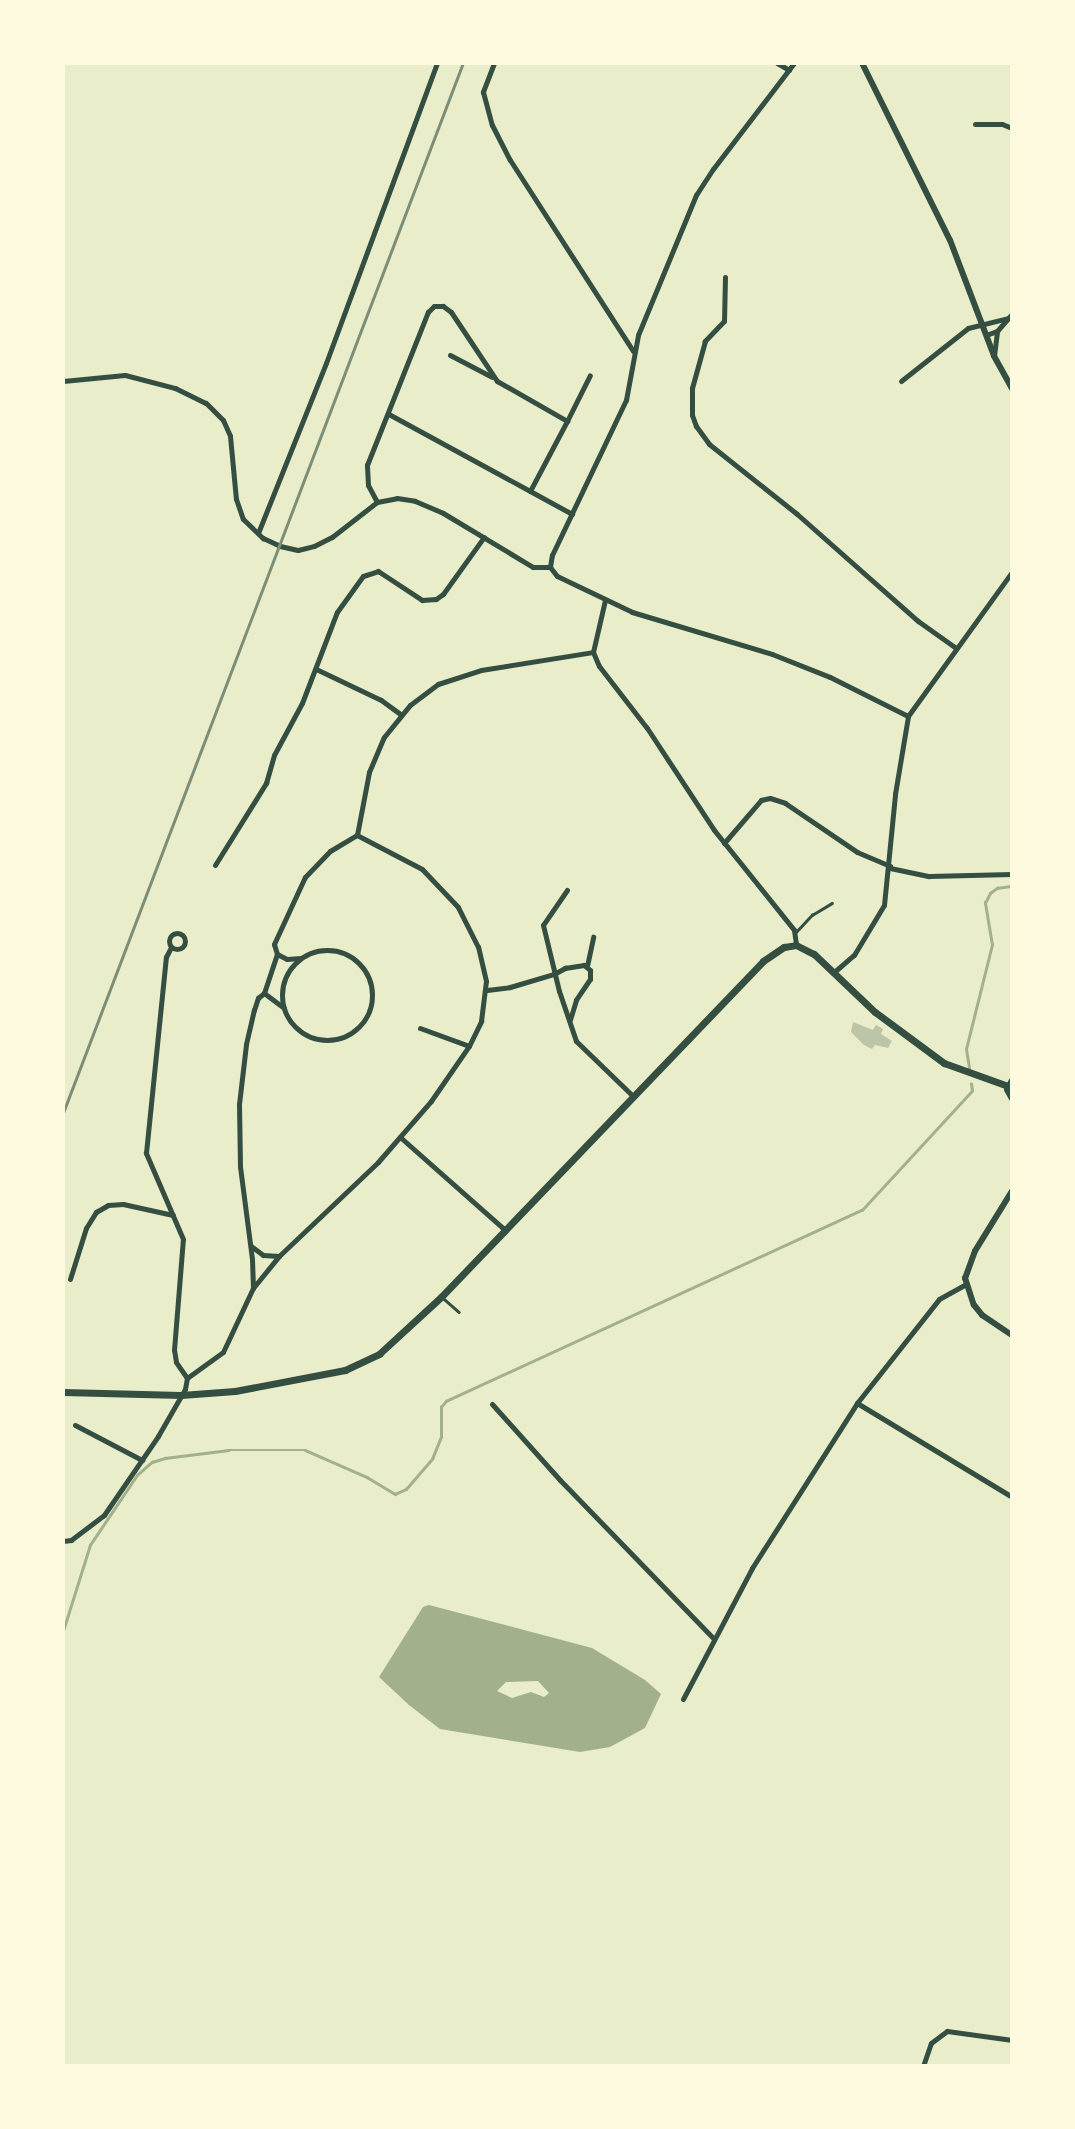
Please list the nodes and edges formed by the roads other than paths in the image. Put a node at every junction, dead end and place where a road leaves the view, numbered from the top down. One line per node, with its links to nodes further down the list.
1 (437, 63): 27 (street)
2 (494, 63): 14 (street)
3 (777, 63): 6 (street)
4 (794, 63): 6 (street)
5 (862, 63): 11 (street)
6 (789, 70): 14 (street)
7 (975, 124): 8 (street)
8 (1012, 128)
9 (725, 277): 32 (street)
10 (1010, 316): 11 (street); 12 (street)
11 (982, 323): 13 (street); 20 (street)
12 (997, 331): 13 (street); 16 (street)
13 (986, 335): 16 (street)
14 (633, 351): 26 (street)
15 (450, 355): 18 (street)
16 (994, 356): 21 (street)
17 (590, 376): 23 (street)
18 (494, 379): 22 (street); 23 (street)
19 (63, 381): 27 (street)
20 (901, 381)
21 (1012, 389)
22 (389, 414): 24 (street); 25 (street)
23 (567, 421): 24 (street)
24 (530, 491): 26 (street)
25 (377, 502): 27 (street); 28 (street)
26 (572, 514): 29 (street)
27 (258, 533)
28 (484, 537): 29 (street); 34 (street)
29 (550, 567): 31 (street)
30 (1012, 572): 32 (street)
31 (605, 600): 33 (street); 36 (street)
32 (956, 648): 36 (street)
33 (593, 652): 35 (street); 38 (street)
34 (316, 669): 35 (street); 39 (street)
35 (400, 715): 37 (street)
36 (908, 716): 40 (street)
37 (357, 835): 48 (street); 53 (street)
38 (724, 843): 40 (street); 44 (street)
39 (215, 865)
40 (890, 867): 41 (street); 51 (street)
41 (1012, 874)
42 (568, 890): 52 (street)
43 (832, 903): 44 (lane)
44 (795, 933): 46 (street)
45 (593, 937): 50 (street)
46 (796, 945): 51 (main road); 60 (main road)
47 (172, 947): 64 (street)
48 (277, 954): 49 (street); 54 (street)
49 (301, 958): 55 (street); 55 (street)
50 (587, 966): 52 (street); 56 (street)
51 (833, 973): 59 (main road)
52 (554, 974): 53 (street); 56 (street)
53 (487, 990): 58 (street)
54 (264, 993): 55 (street); 66 (street)
55 (285, 1009)
56 (569, 1023): 60 (street)
57 (419, 1028): 58 (street)
58 (470, 1046): 62 (street)
59 (1010, 1083): 61 (main road)
60 (632, 1095): 65 (main road)
61 (1012, 1098)
62 (400, 1137): 65 (street); 67 (street)
63 (1012, 1191): 69 (street)
64 (173, 1215): 68 (street); 74 (street)
65 (504, 1229): 71 (main road)
66 (251, 1245): 67 (street); 70 (street)
67 (279, 1256): 70 (street)
68 (70, 1279)
69 (966, 1284): 73 (street); 77 (street)
70 (253, 1288): 74 (street)
71 (441, 1297): 72 (lane); 76 (main road)
72 (459, 1312)
73 (1012, 1335)
74 (187, 1378): 76 (street)
75 (63, 1392): 76 (main road)
76 (181, 1395): 80 (street)
77 (856, 1403): 81 (street); 83 (street)
78 (492, 1404): 83 (street)
79 (75, 1425): 80 (street)
80 (142, 1460): 82 (street)
81 (1012, 1497)
82 (63, 1541)
83 (713, 1638): 84 (street)
84 (683, 1699)
85 (1012, 2040): 86 (street)
86 (923, 2066)

